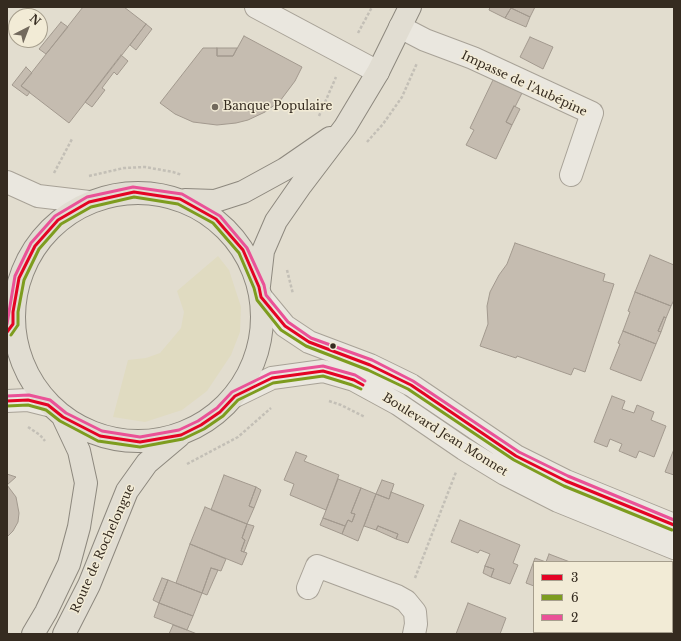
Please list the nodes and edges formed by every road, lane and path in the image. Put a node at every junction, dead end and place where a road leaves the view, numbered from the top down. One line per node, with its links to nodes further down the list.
1 (256, 7): 5 (street)
2 (372, 7): 5 (path)
3 (410, 7): 4 (main road)
4 (400, 28): 6 (main road); 10 (street, Impasse de l'Aubépine)
5 (346, 55): 6 (street); 7 (path)
6 (378, 72): 8 (main road)
7 (315, 120)
8 (345, 127): 15 (main road); 18 (main road)
9 (72, 138): 13 (path)
10 (571, 175)
11 (89, 176): 12 (path)
12 (185, 176)
13 (52, 177)
14 (7, 182): 16 (street)
15 (180, 200): 16 (main road); 18 (main road)
16 (88, 202): 20 (main road)
17 (288, 262): 19 (path)
18 (260, 292): 21 (main road); 32 (street, Boulevard Jean Monnet)
19 (295, 301)
20 (10, 316): 25 (main road, Route de Rochelongue)
21 (235, 396): 28 (main road); 33 (street, Boulevard Jean Monnet)
22 (326, 400): 26 (path)
23 (7, 401): 25 (street)
24 (276, 404): 30 (path)
25 (56, 411): 28 (main road); 36 (main road, Route de Rochelongue)
26 (369, 419)
27 (27, 426): 29 (path)
28 (181, 435): 37 (main road, Route de Rochelongue)
29 (48, 445)
30 (186, 464)
31 (461, 475): 35 (path)
32 (674, 525)
33 (674, 548)
34 (308, 588): 35 (street)
35 (406, 602): 38 (street)
36 (33, 634)
37 (64, 634)
38 (414, 634)

